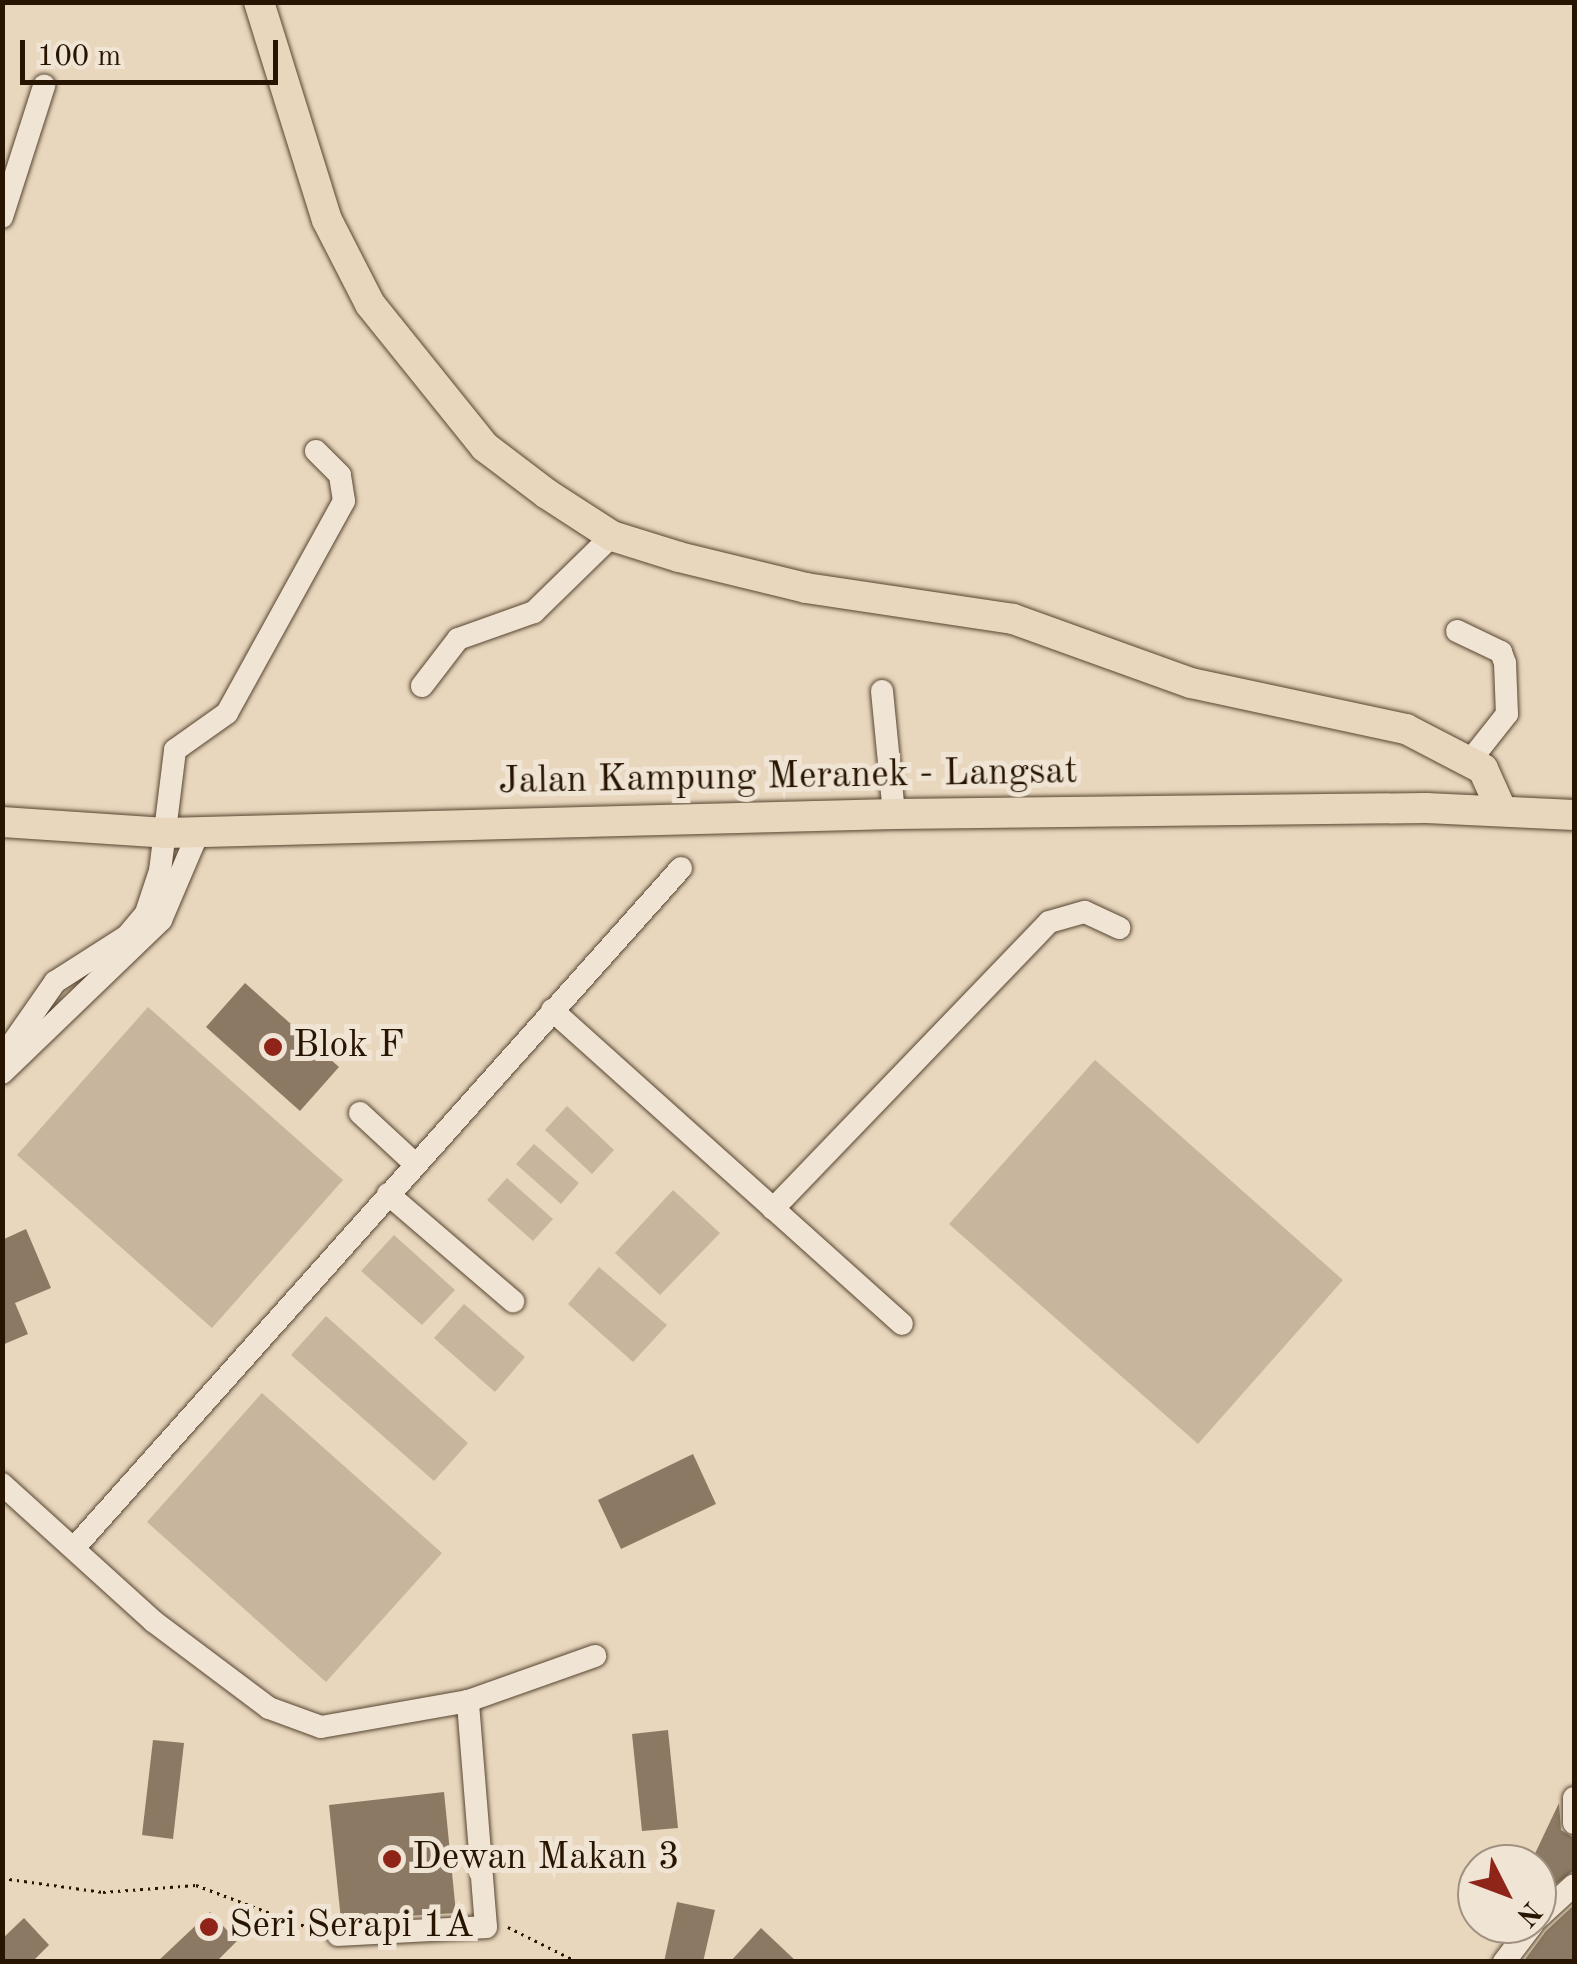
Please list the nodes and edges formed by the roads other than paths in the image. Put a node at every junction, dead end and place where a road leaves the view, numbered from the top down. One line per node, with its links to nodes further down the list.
1 (258, 2): 5 (main road)
2 (44, 86): 3 (street)
3 (2, 217)
4 (316, 451): 16 (street)
5 (612, 536): 7 (street); 9 (main road)
6 (1457, 631): 9 (street)
7 (422, 686)
8 (882, 691): 12 (street)
9 (1476, 766): 10 (main road); 11 (main road); 13 (main road)
10 (1470, 809): 11 (main road, Jalan Kampung Meranek - Langsat); 12 (main road, Jalan Kampung Meranek - Langsat)
11 (1501, 809): 13 (main road, Jalan Kampung Meranek - Langsat)
12 (894, 814): 15 (main road, Jalan Kampung Meranek - Langsat)
13 (1573, 815)
14 (2, 822): 16 (main road, Jalan Kampung Meranek - Langsat)
15 (199, 831): 16 (main road, Jalan Kampung Meranek - Langsat); 19 (street)
16 (166, 833): 19 (street)
17 (681, 868): 20 (street)
18 (1120, 928): 26 (street)
19 (118, 952): 21 (street); 22 (street)
20 (552, 1010): 24 (street); 26 (street)
21 (2, 1058)
22 (2, 1072)
23 (360, 1113): 24 (street)
24 (414, 1162): 25 (street)
25 (388, 1194): 27 (street); 30 (street)
26 (773, 1208): 28 (street)
27 (513, 1301)
28 (902, 1324)
29 (2, 1484): 30 (street)
30 (74, 1547): 32 (street)
31 (594, 1656): 32 (street)
32 (468, 1702): 35 (street)
33 (1574, 1798): 34 (street)
34 (1574, 1823)
35 (338, 1935)

